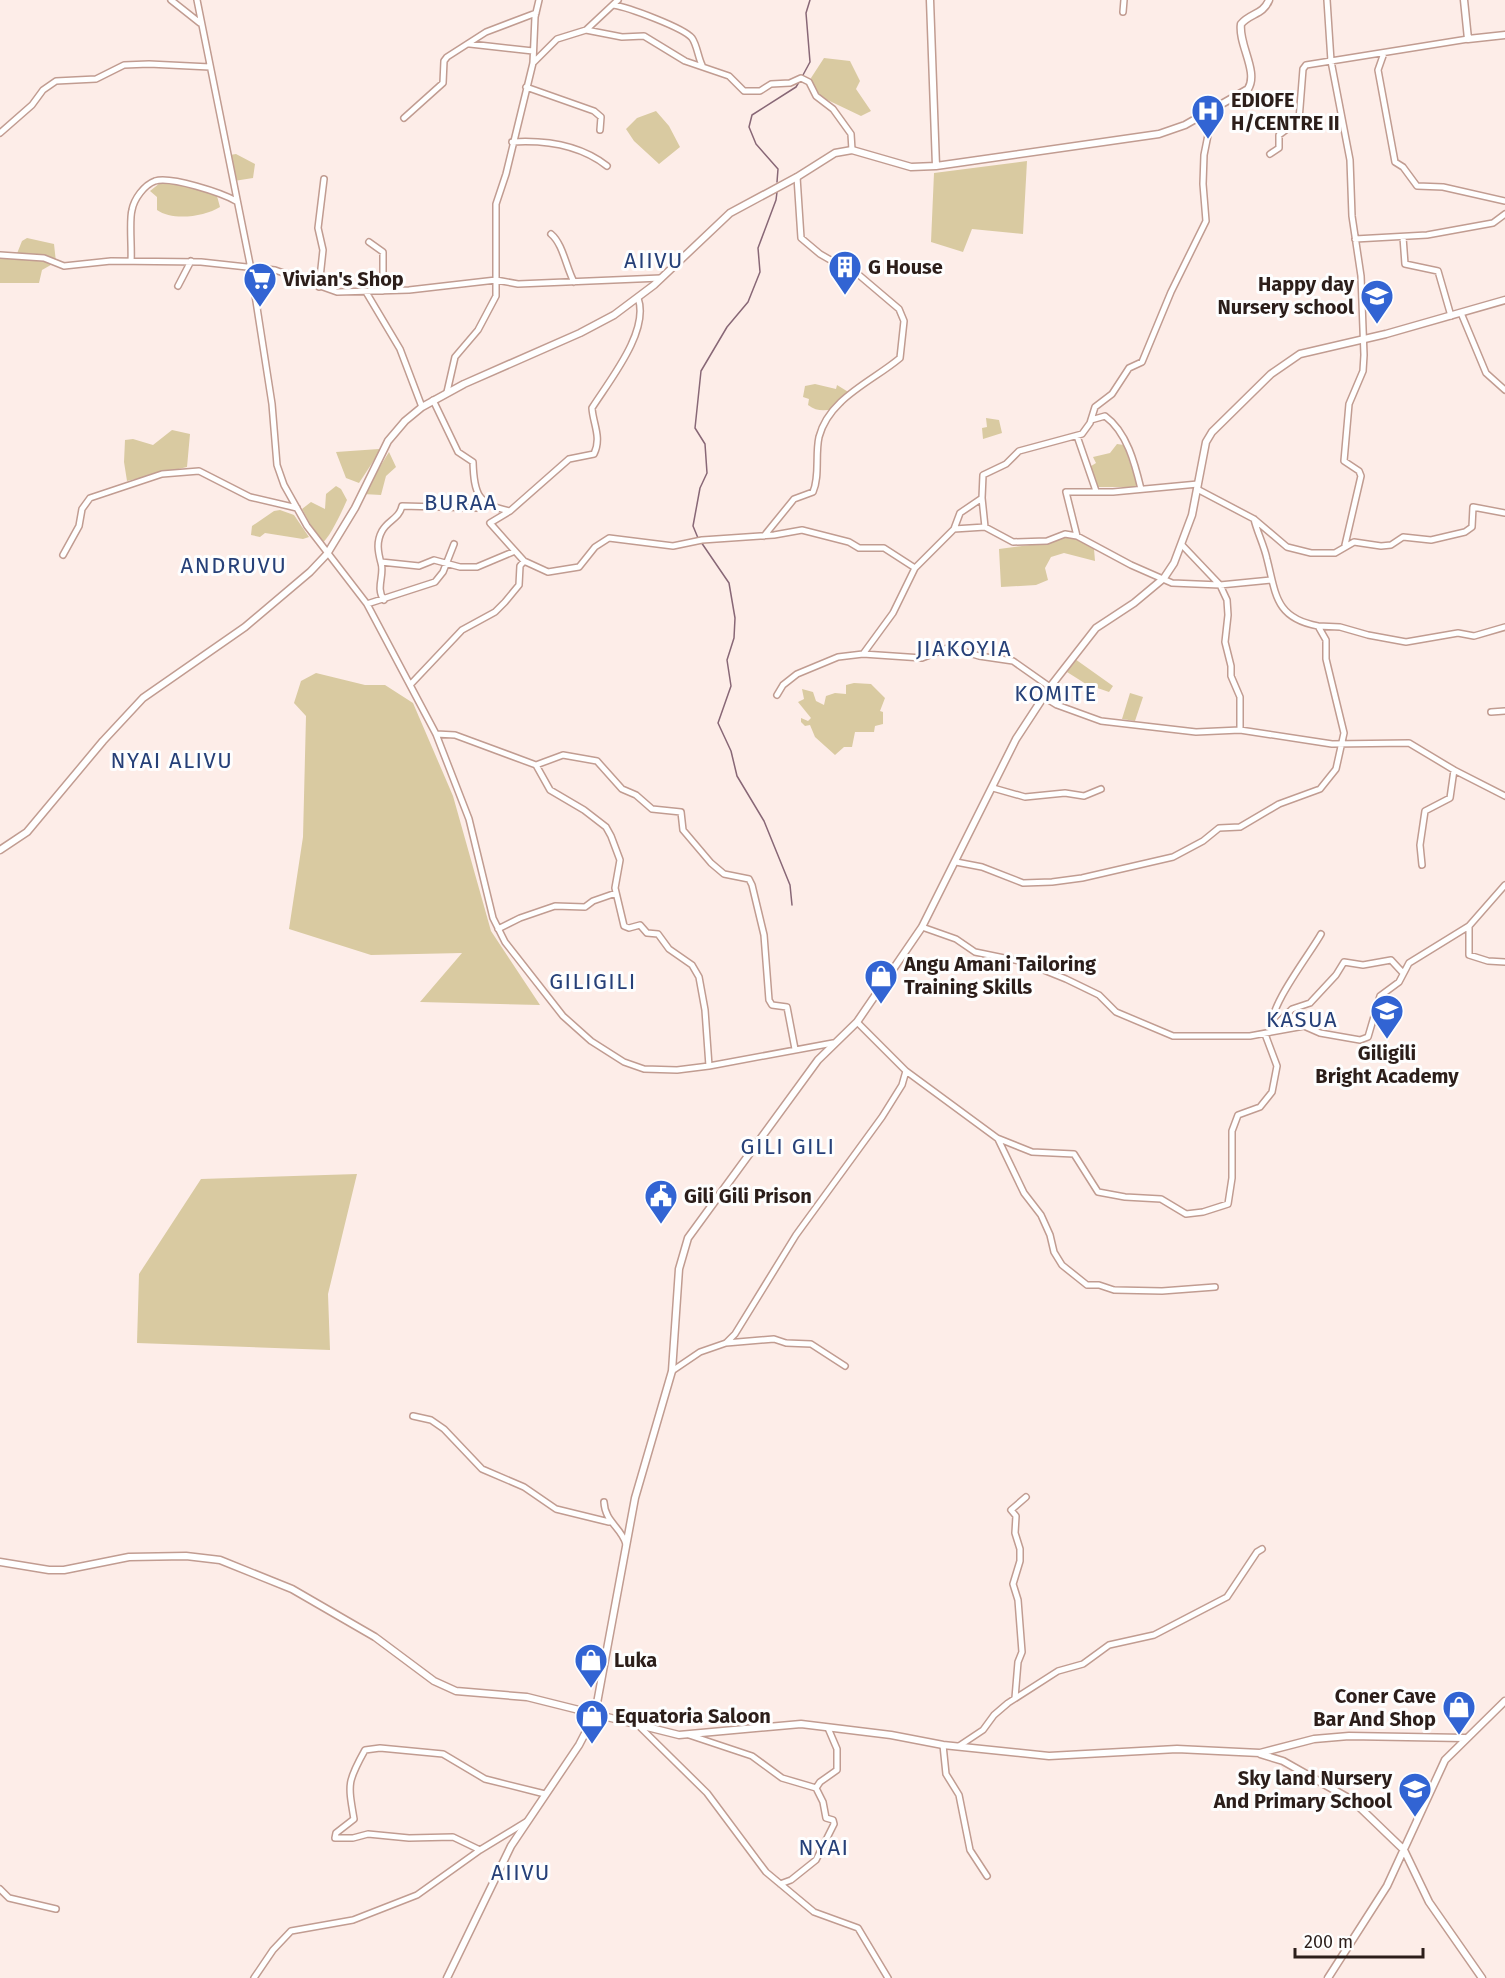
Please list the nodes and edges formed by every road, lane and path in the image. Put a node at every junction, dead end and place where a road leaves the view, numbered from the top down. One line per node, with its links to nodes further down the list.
1 (171, 0): 12 (street)
2 (197, 0): 12 (street)
3 (539, 0): 11 (street)
4 (930, 0): 32 (street)
5 (1124, 0): 10 (street)
6 (1269, 0): 24 (street)
7 (1327, 0): 19 (street)
8 (1464, 0): 15 (street)
9 (616, 3): 13 (street); 21 (street)
10 (1124, 12)
11 (536, 13): 16 (street); 17 (street)
12 (201, 23): 22 (street)
13 (586, 30): 20 (street); 21 (street)
14 (1505, 34): 15 (street)
15 (1468, 39): 18 (street)
16 (468, 44): 17 (street); 25 (street)
17 (533, 51): 20 (street)
18 (1384, 53): 19 (street); 36 (street)
19 (1331, 61): 30 (street); 40 (street)
20 (532, 63): 23 (street)
21 (702, 65): 29 (street)
22 (210, 67): 27 (street); 35 (street)
23 (526, 87): 26 (street); 28 (street)
24 (1222, 104): 32 (street); 62 (street)
25 (404, 118)
26 (600, 130)
27 (0, 133)
28 (512, 142): 31 (street); 47 (street)
29 (852, 150): 32 (street); 33 (street)
30 (1270, 154)
31 (607, 166)
32 (936, 166)
33 (797, 177): 46 (street); 75 (street)
34 (324, 179): 50 (street)
35 (236, 201): 43 (street); 45 (street)
36 (1505, 201)
37 (1505, 214): 39 (street)
38 (551, 234): 48 (street)
39 (1403, 237): 40 (street); 56 (street)
40 (1355, 239): 57 (street)
41 (369, 242): 51 (street)
42 (0, 255): 43 (street)
43 (131, 261): 44 (street)
44 (191, 261): 45 (street); 49 (street)
45 (251, 269): 50 (street); 69 (street)
46 (661, 278): 48 (street); 53 (street)
47 (496, 280): 48 (street); 51 (street); 59 (street)
48 (574, 282)
49 (178, 286)
50 (319, 287): 52 (street)
51 (383, 291): 52 (street)
52 (366, 292): 61 (street)
53 (638, 297): 59 (street); 70 (street)
54 (1505, 300): 55 (street)
55 (1461, 313): 56 (street); 58 (street)
56 (1451, 316): 57 (street)
57 (1363, 340): 64 (street); 79 (street)
58 (1505, 390)
59 (447, 392): 60 (street)
60 (433, 400): 61 (street); 68 (street)
61 (422, 407): 81 (street)
62 (1091, 420): 63 (street); 65 (street)
63 (1077, 436): 66 (street); 67 (street)
64 (1198, 486): 65 (street); 72 (street); 78 (street)
65 (1141, 489): 66 (street)
66 (1096, 491): 76 (street)
67 (982, 498): 73 (street); 74 (street)
68 (483, 502): 70 (street); 84 (street)
69 (297, 508): 81 (street); 82 (street)
70 (510, 511): 80 (street)
71 (1505, 513): 79 (street)
72 (1254, 519): 79 (street); 88 (street)
73 (985, 527): 74 (street); 76 (street)
74 (954, 529): 86 (street)
75 (764, 536): 83 (street); 86 (street)
76 (1077, 536): 87 (street)
77 (454, 544): 85 (street)
78 (1182, 545): 87 (street); 89 (street)
79 (1345, 545)
80 (515, 551): 83 (street); 85 (street)
81 (327, 554): 91 (street); 109 (street)
82 (63, 555)
83 (524, 561): 95 (street)
84 (381, 562): 85 (street); 90 (street)
85 (445, 564): 90 (street)
86 (915, 568): 94 (street)
87 (1164, 578): 89 (street); 96 (street)
88 (1271, 580): 89 (street); 92 (street)
89 (1220, 585): 101 (street)
90 (384, 600): 91 (street)
91 (367, 604): 95 (street)
92 (1318, 626): 93 (street); 103 (street)
93 (1505, 627)
94 (863, 654): 96 (street); 97 (street)
95 (410, 685): 102 (street)
96 (1050, 687): 98 (street)
97 (777, 695)
98 (1044, 696): 101 (street); 106 (street)
99 (1505, 711): 100 (street)
100 (1491, 712)
101 (1240, 730): 103 (street)
102 (436, 734): 104 (street); 116 (street)
103 (1343, 744): 105 (street); 110 (street)
104 (536, 765): 113 (street); 123 (street)
105 (1454, 770): 108 (street); 111 (street)
106 (993, 788): 107 (street); 110 (street)
107 (1101, 789)
108 (1505, 796)
109 (0, 850)
110 (956, 862): 115 (street)
111 (1422, 865)
112 (1505, 885): 114 (street)
113 (615, 893): 116 (street); 124 (street)
114 (1468, 926): 118 (street); 119 (street)
115 (922, 927): 120 (street); 121 (street)
116 (498, 929): 124 (street)
117 (1321, 934): 121 (street)
118 (1505, 962)
119 (1403, 973): 121 (street); 121 (street)
120 (856, 1022): 122 (street); 125 (street)
121 (1269, 1032): 126 (street)
122 (833, 1043): 123 (street); 130 (street)
123 (795, 1049): 124 (street)
124 (710, 1066)
125 (906, 1071): 126 (street); 128 (street)
126 (998, 1138): 127 (street)
127 (1215, 1287)
128 (726, 1343): 129 (street); 130 (street)
129 (845, 1366)
130 (672, 1371): 135 (street)
131 (413, 1416): 134 (street)
132 (1026, 1497): 138 (street)
133 (604, 1502): 134 (street)
134 (609, 1522): 135 (street)
135 (626, 1544): 140 (street)
136 (1262, 1549): 138 (street)
137 (0, 1562): 140 (street)
138 (1015, 1698): 146 (street)
139 (1505, 1701): 144 (street)
140 (595, 1714): 141 (street); 149 (street)
141 (640, 1727): 143 (street); 154 (street)
142 (828, 1728): 143 (street); 145 (street); 148 (street)
143 (689, 1736): 148 (street)
144 (1465, 1738): 147 (street); 152 (street)
145 (943, 1745): 146 (street); 153 (street)
146 (959, 1746): 147 (street)
147 (1260, 1753): 152 (street)
148 (816, 1788): 154 (street)
149 (545, 1794): 150 (street); 151 (street)
150 (526, 1822): 151 (street); 158 (street)
151 (480, 1850): 157 (street)
152 (1404, 1850): 160 (street); 161 (street)
153 (987, 1876)
154 (780, 1884): 159 (street)
155 (0, 1889): 156 (street)
156 (56, 1909)
157 (254, 1978)
158 (447, 1978)
159 (888, 1978)
160 (1328, 1978)
161 (1482, 1978)

